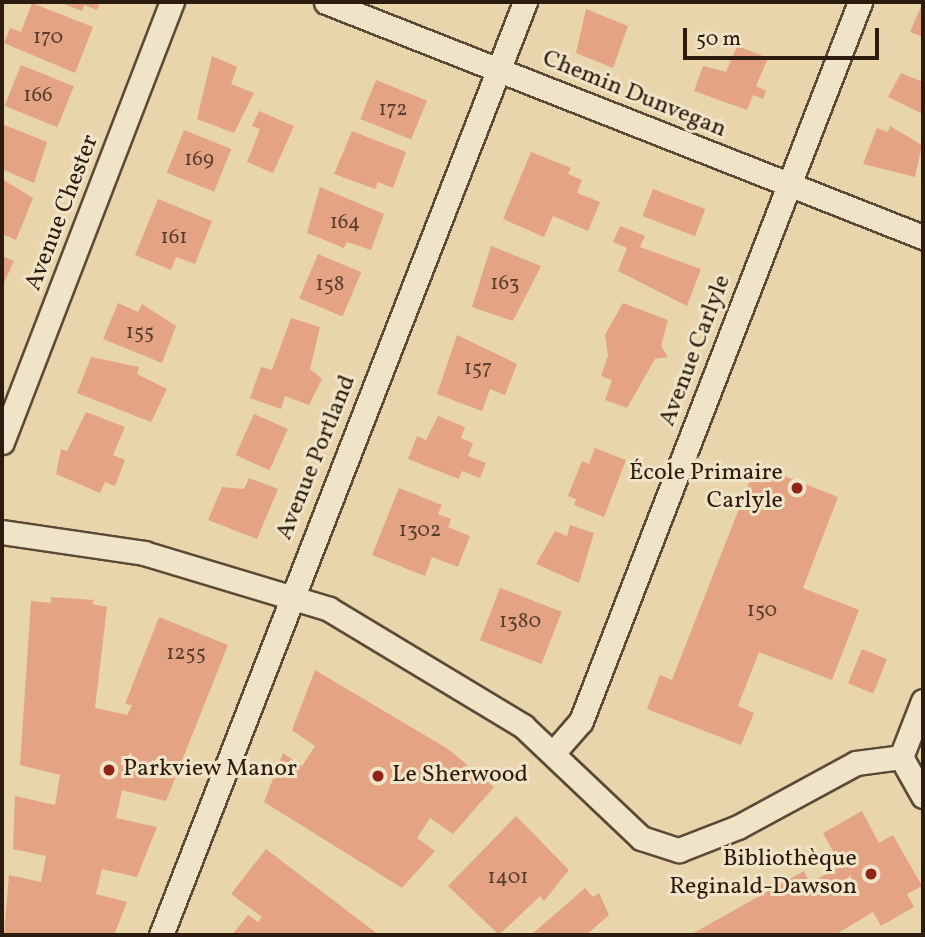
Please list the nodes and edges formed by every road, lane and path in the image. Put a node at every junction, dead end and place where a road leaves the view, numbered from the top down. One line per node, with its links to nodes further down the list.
1 (172, 2): 8 (street, Avenue Chester)
2 (326, 2): 5 (street, Chemin Dunvegan)
3 (525, 2): 5 (street, Avenue Portland)
4 (860, 2): 6 (street, Avenue Carlyle)
5 (498, 70): 6 (street, Chemin Dunvegan); 10 (street, Avenue Portland)
6 (788, 184): 7 (street, Chemin Dunvegan); 12 (street, Avenue Carlyle)
7 (923, 237)
8 (2, 442)
9 (2, 532): 10 (street)
10 (291, 595): 12 (street); 15 (street, Avenue Portland)
11 (923, 701): 13 (street)
12 (554, 752): 13 (street)
13 (901, 757): 14 (street)
14 (923, 796)
15 (161, 935)

